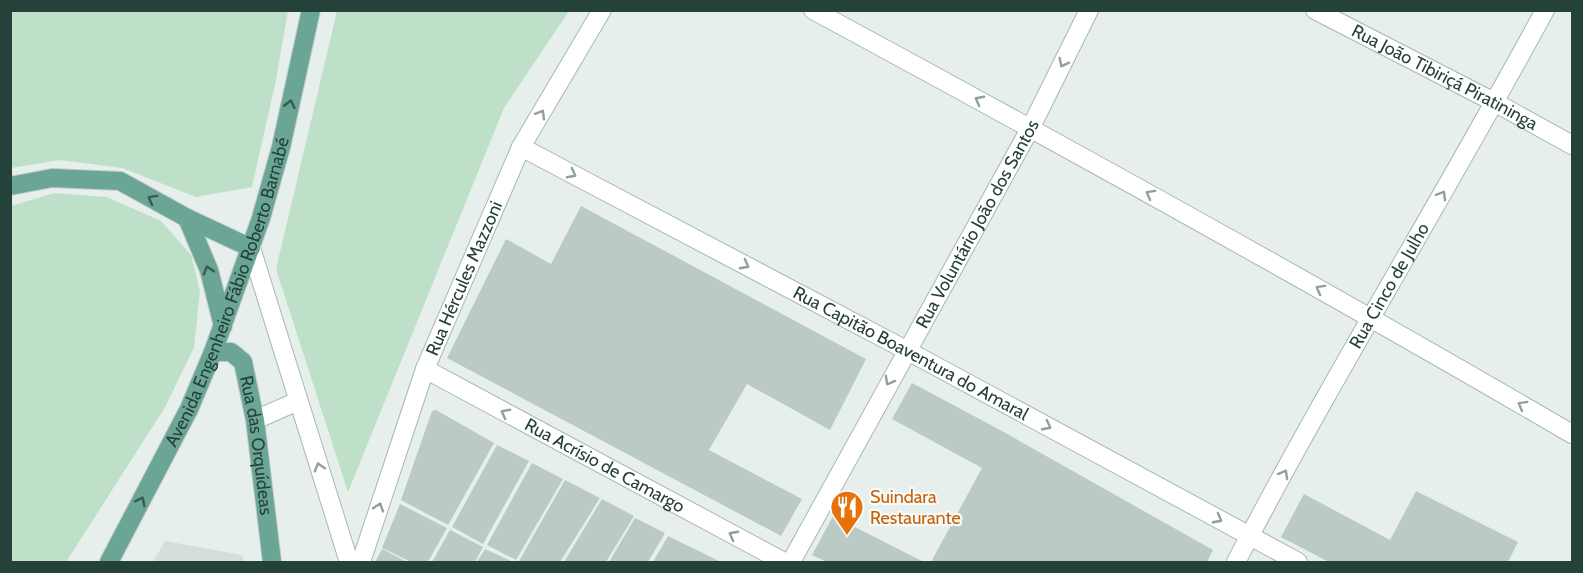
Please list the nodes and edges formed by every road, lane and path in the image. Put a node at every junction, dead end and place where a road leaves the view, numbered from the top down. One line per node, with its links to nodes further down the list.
1 (311, 10): 13 (main road, Avenida Engenheiro Fábio Roberto Barnabé, one-way to 1)
2 (602, 10): 10 (street, Rua Hércules Mazzoni, one-way to 2)
3 (813, 10): 8 (street, one-way to 3)
4 (1089, 10): 8 (street, Rua Voluntário João dos Santos, one-way to 8)
5 (1315, 10): 7 (street, Rua João Tibiriçá Piratininga)
6 (1545, 10): 7 (street, Rua Cinco de Julho)
7 (1496, 103): 9 (street, Rua João Tibiriçá Piratininga); 14 (street, Rua Cinco de Julho, one-way to 7)
8 (1031, 127): 14 (street, one-way to 8); 16 (street, Rua Voluntário João dos Santos)
9 (1572, 145)
10 (521, 147): 16 (street, Rua Capitão Boaventura do Amaral, one-way to 16); 18 (street, Rua Hércules Mazzoni)
11 (10, 186): 12 (main road, one-way to 11)
12 (187, 218): 13 (main road); 15 (main road, one-way to 12)
13 (250, 248): 15 (main road, Avenida Engenheiro Fábio Roberto Barnabé); 19 (street)
14 (1372, 317): 21 (street, one-way to 14); 22 (street, Rua Cinco de Julho, one-way to 14)
15 (223, 326): 17 (main road, Avenida Engenheiro Fábio Roberto Barnabé)
16 (906, 350): 22 (street, Rua Capitão Boaventura do Amaral, one-way to 22); 28 (street, Rua Voluntário João dos Santos, one-way to 28)
17 (213, 352): 20 (main road, Rua das Orquídeas); 23 (main road, Avenida Engenheiro Fábio Roberto Barnabé, one-way to 17)
18 (425, 369): 26 (street, Rua Hércules Mazzoni, one-way to 18); 27 (street, Rua Acrísio de Camargo, one-way to 18)
19 (298, 401): 20 (street); 25 (street, one-way to 19)
20 (255, 420): 24 (main road, Rua das Orquídeas)
21 (1572, 434)
22 (1250, 536): 29 (street, Rua Cinco de Julho); 30 (street, Rua Capitão Boaventura do Amaral)
23 (108, 559)
24 (272, 562)
25 (348, 562)
26 (361, 562)
27 (784, 562)
28 (790, 562)
29 (1236, 562)
30 (1298, 562)

